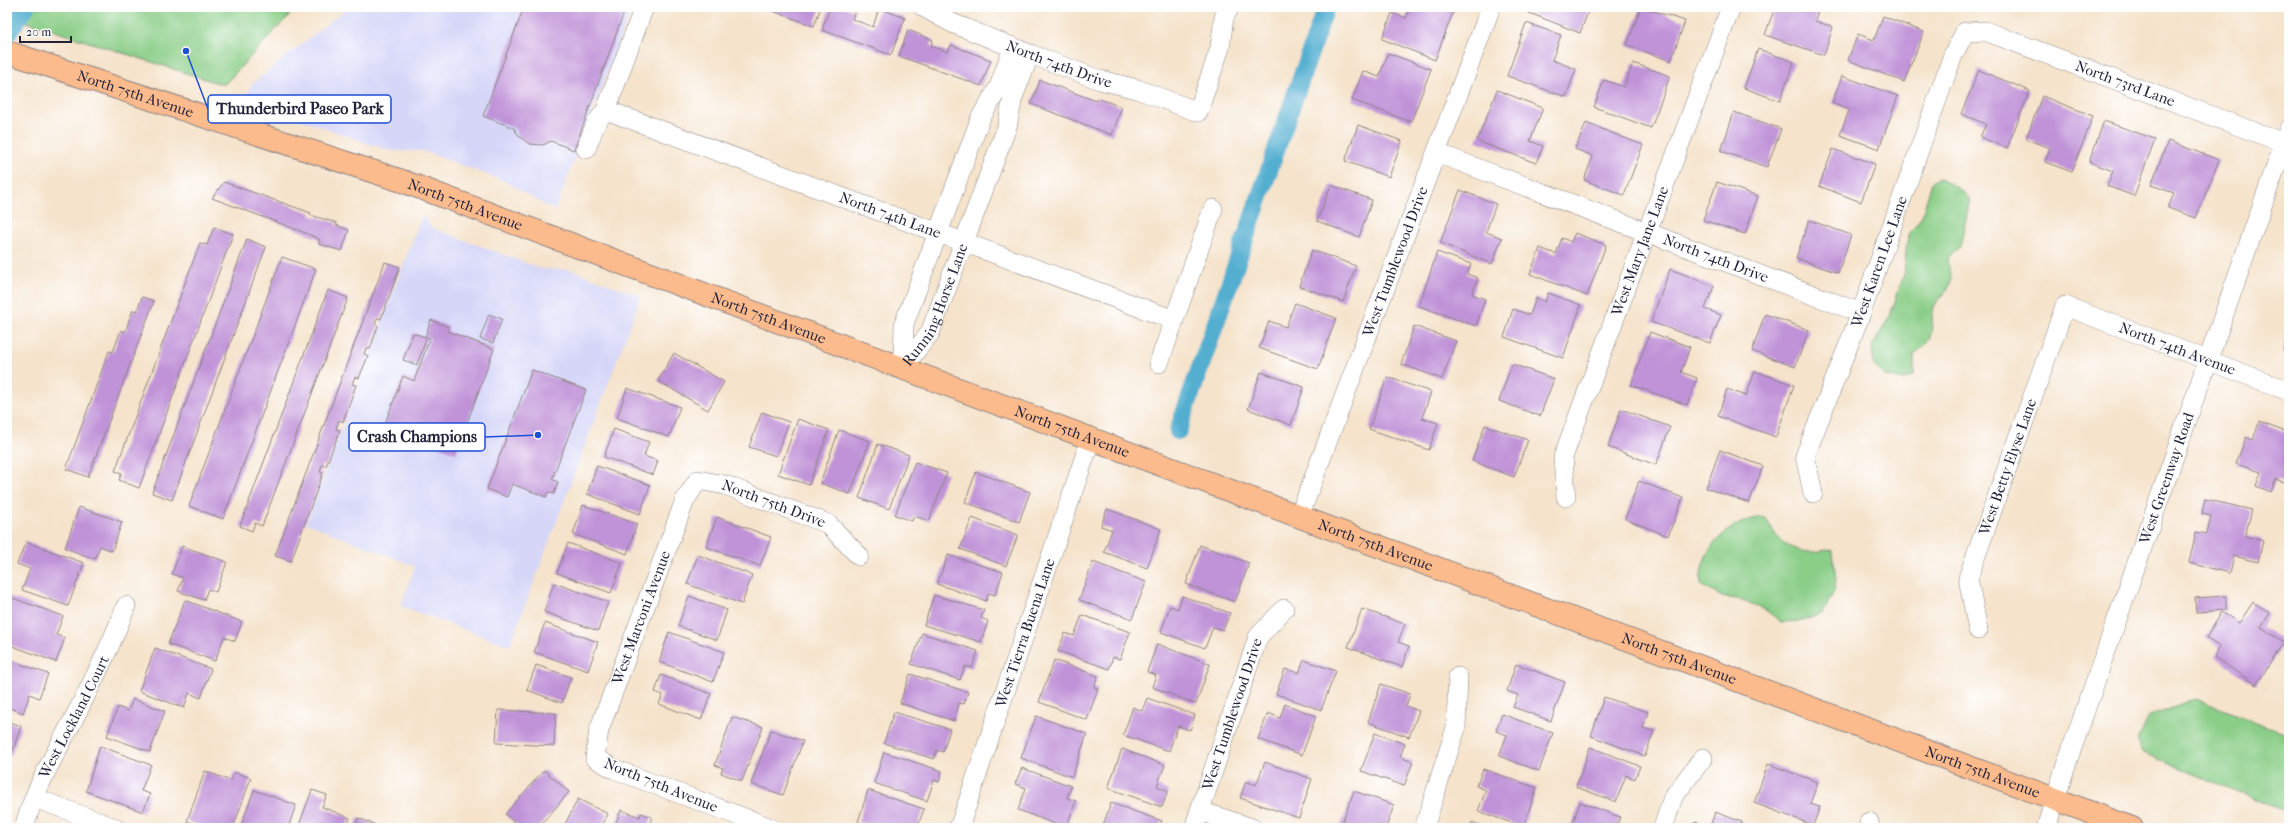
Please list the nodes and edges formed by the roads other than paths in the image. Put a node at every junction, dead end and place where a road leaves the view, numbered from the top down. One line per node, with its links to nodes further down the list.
1 (644, 7): 9 (street)
2 (923, 7): 7 (street, North 74th Drive)
3 (1230, 7): 7 (street, North 74th Drive)
4 (1491, 7): 14 (street, West Tumblewood Drive)
5 (1731, 7): 16 (street, West Mary Jane Lane)
6 (1966, 32): 12 (street, North 73rd Lane); 20 (street, West Karen Lee Lane)
7 (1021, 51): 10 (street, Running Horse Lane); 11 (street, Running Horse Lane)
8 (7, 52): 24 (main road, North 75th Avenue)
9 (606, 110): 13 (street); 17 (street, North 74th Lane)
10 (981, 117): 11 (street); 17 (street, Running Horse Lane)
11 (1007, 127): 18 (street, Running Horse Lane)
12 (2287, 136): 22 (street, West Greenway Road)
13 (586, 149)
14 (1437, 153): 16 (street, North 74th Drive); 30 (street, West Tumblewood Drive)
15 (1213, 209): 21 (street)
16 (1645, 232): 20 (street, North 74th Drive); 29 (street, West Mary Jane Lane)
17 (939, 233): 18 (street, North 74th Lane); 24 (street, Running Horse Lane)
18 (963, 242): 21 (street, North 74th Lane); 24 (street, Running Horse Lane)
19 (2065, 306): 22 (street, North 74th Avenue); 34 (street, West Betty Elyse Lane)
20 (1861, 313): 28 (street, West Karen Lee Lane)
21 (1174, 320): 23 (street)
22 (2207, 361): 25 (street, North 74th Avenue); 39 (street, West Greenway Road)
23 (1159, 363)
24 (903, 367): 26 (main road, North 75th Avenue)
25 (2289, 391)
26 (1091, 438): 30 (main road, North 75th Avenue); 44 (street, West Tierra Buena Lane)
27 (698, 480): 31 (street, North 75th Drive); 36 (street, West Marconi Avenue)
28 (1813, 493)
29 (1566, 497)
30 (1299, 517): 39 (main road, North 75th Avenue)
31 (859, 556)
32 (126, 606): 38 (street, West Lockland Court)
33 (1284, 609): 40 (street, West Tumblewood Drive)
34 (1978, 630)
35 (1458, 677): 46 (street)
36 (595, 758): 43 (street, North 75th Avenue)
37 (1703, 758): 47 (street)
38 (35, 798): 41 (street, West Lockland Court); 42 (street)
39 (2056, 800): 48 (street, West Greenway Road); 49 (main road, North 75th Avenue)
40 (1197, 819): 45 (street)
41 (24, 828)
42 (115, 828)
43 (771, 828)
44 (958, 828)
45 (1252, 828)
46 (1424, 828)
47 (1663, 828)
48 (2046, 828)
49 (2132, 828)

